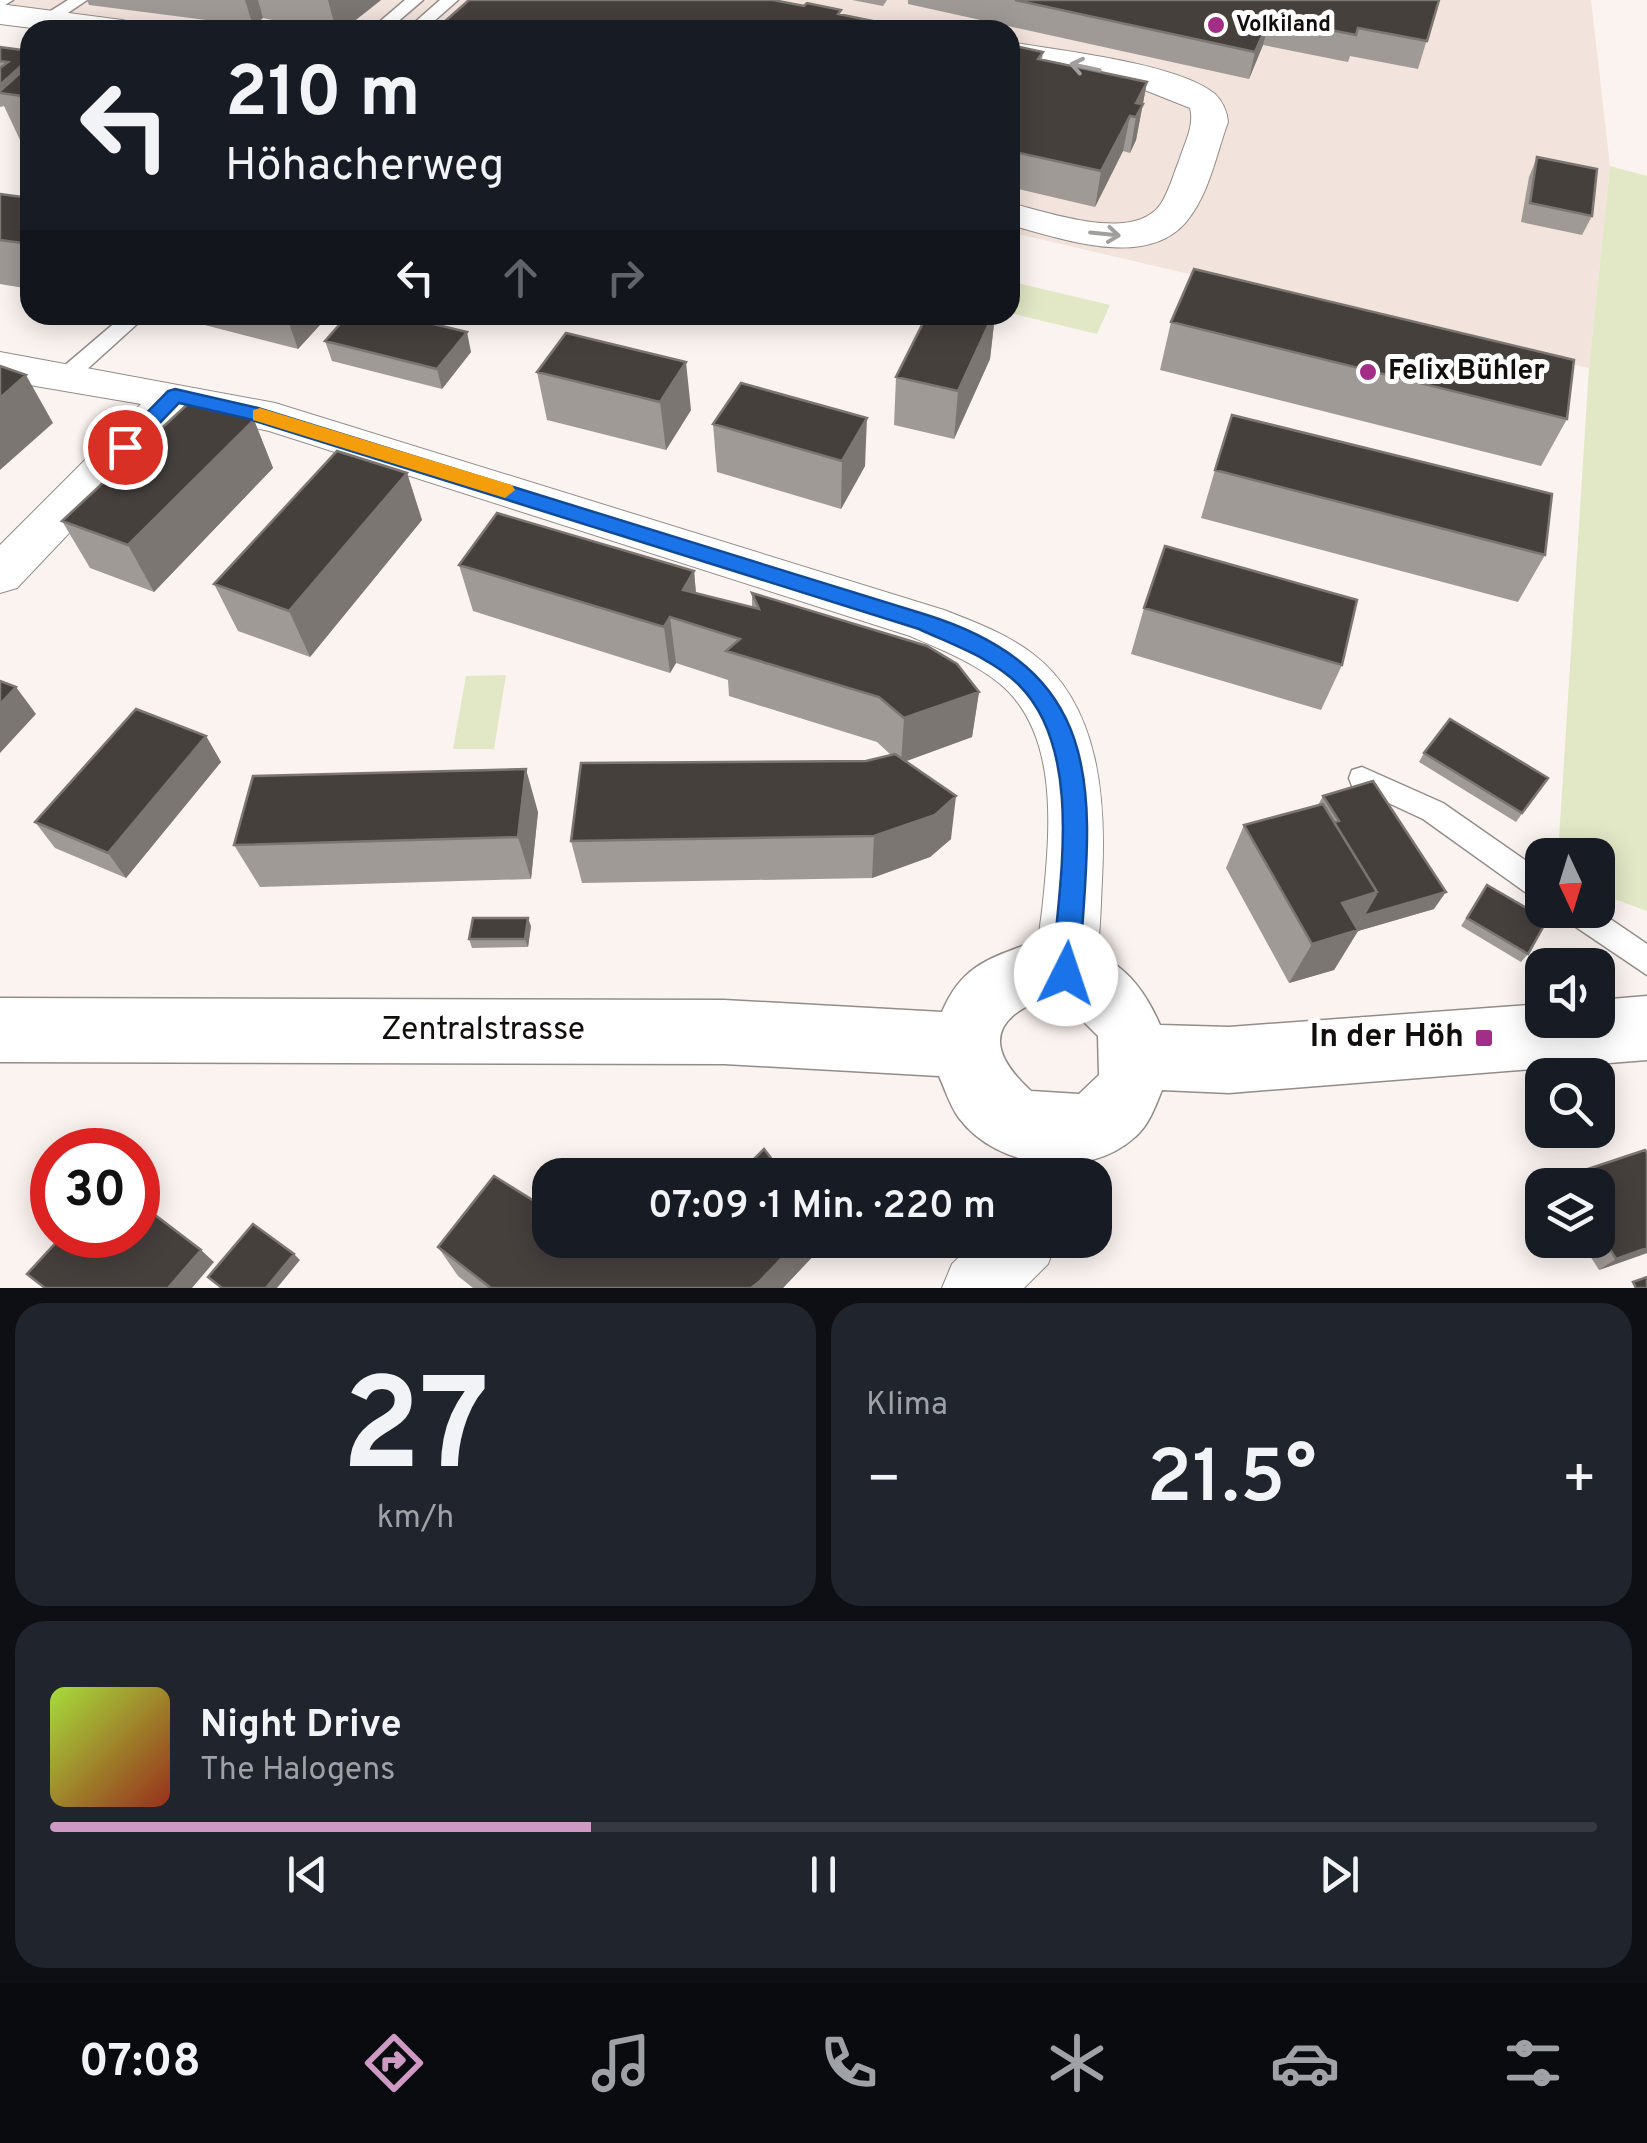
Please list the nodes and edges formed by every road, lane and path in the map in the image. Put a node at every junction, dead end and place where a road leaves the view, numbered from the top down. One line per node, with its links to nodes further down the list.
1 (79, 0): 5 (lane)
2 (414, 0): 6 (lane)
3 (450, 0): 7 (lane)
4 (0, 14): 5 (street)
5 (47, 20)
6 (390, 20)
7 (426, 20)
8 (1020, 54): 9 (street, one-way to 8)
9 (1020, 216)
10 (125, 325): 12 (lane)
11 (0, 366): 12 (street)
12 (66, 377): 13 (street)
13 (175, 396): 14 (street); 19 (street)
14 (0, 575)
15 (1362, 778): 16 (lane)
16 (1525, 876)
17 (1600, 928): 18 (lane)
18 (1647, 961)
19 (1066, 974): 22 (main road); 23 (main road)
20 (1647, 1028): 23 (main road)
21 (0, 1030): 22 (main road, Zentralstrasse)
22 (966, 1045): 24 (main road)
23 (1136, 1057): 24 (main road)
24 (1058, 1154)
25 (1006, 1258): 26 (street)
26 (976, 1288)

